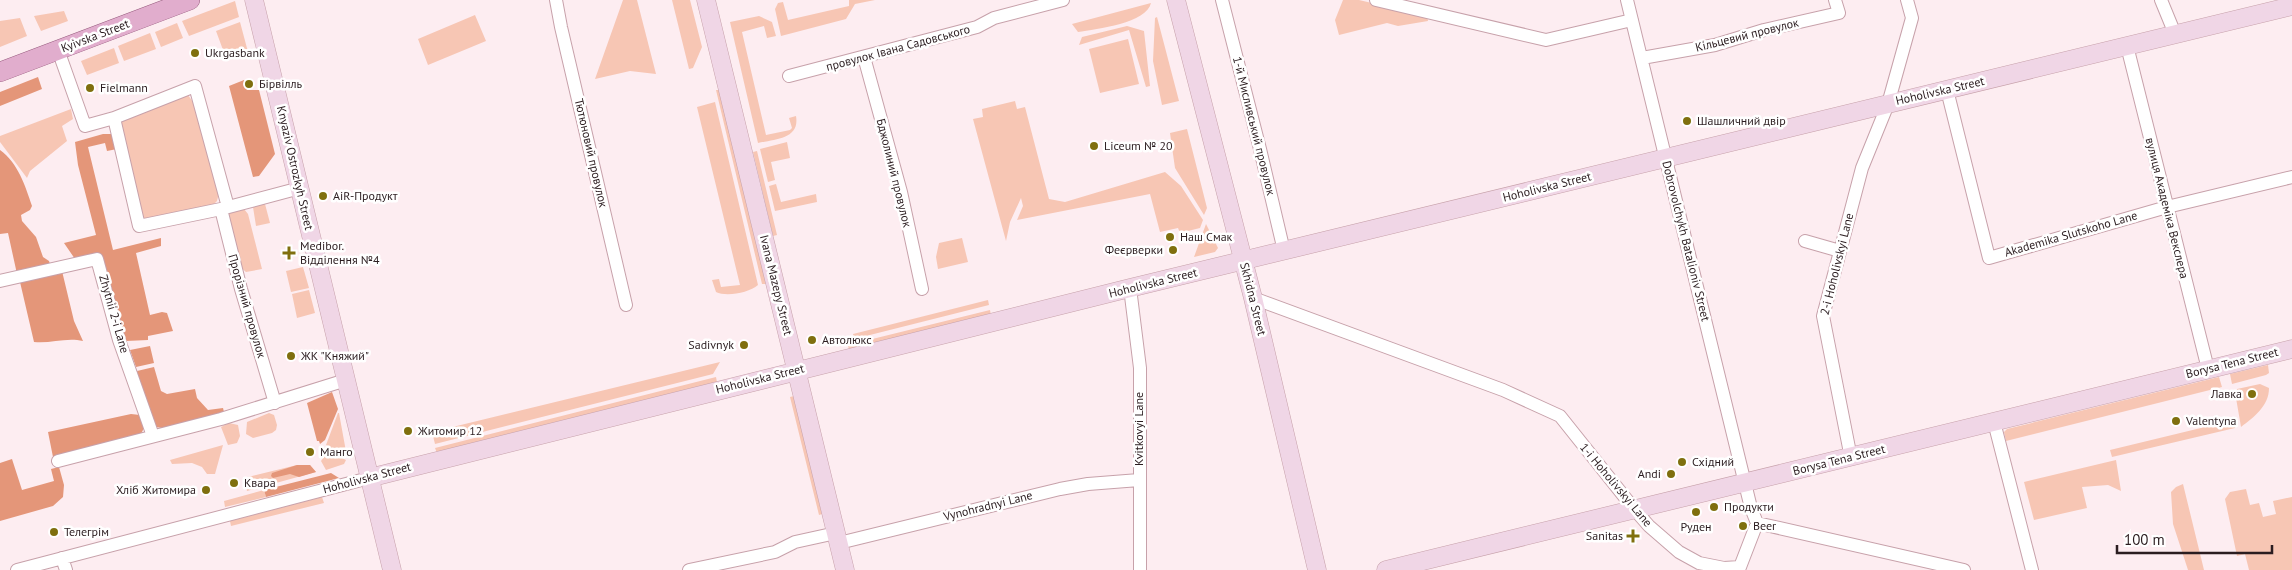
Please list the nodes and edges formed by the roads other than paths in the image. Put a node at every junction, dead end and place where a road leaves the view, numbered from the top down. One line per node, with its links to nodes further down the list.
1 (169, 0): 22 (main road, Kyivska Street)
2 (190, 0): 19 (main road, Kyivska Street)
3 (254, 0): 30 (street, Knyaziv Ostrozkyh Street)
4 (556, 0): 41 (street, Тютюновий провулок)
5 (706, 0): 44 (street, Ivana Mazepy Street)
6 (1063, 0): 20 (street, провулок Івана Садовського)
7 (1169, 0): 36 (street, Skhidna Street)
8 (1176, 0): 36 (street, Skhidna Street)
9 (1222, 0): 34 (street, 1-й Мисливський провулок)
10 (1376, 0): 16 (street)
11 (1627, 0): 16 (street, Dobrovolchykh Batalioniv Street)
12 (1835, 0): 21 (street, Кільцевий провулок)
13 (1907, 0): 26 (street, 2-i Hoholivskyi Lane)
14 (2161, 0): 17 (street)
15 (2292, 6): 17 (street, Hoholivska Street)
16 (1632, 20): 21 (street, Dobrovolchykh Batalioniv Street)
17 (2174, 34): 18 (street, Hoholivska Street)
18 (2127, 46): 25 (street, Hoholivska Street); 31 (street, вулиця Академіка Векслера)
19 (58, 50): 23 (main road, Kyivska Street); 27 (street)
20 (864, 57): 24 (street, провулок Івана Садовського); 39 (street, Бджолиний провулок)
21 (1642, 58): 28 (street, Dobrovolchykh Batalioniv Street)
22 (0, 65)
23 (0, 72)
24 (789, 76)
25 (1947, 90): 26 (street, Hoholivska Street); 31 (street, Akademika Slutskoho Lane)
26 (1888, 104): 28 (street, Hoholivska Street); 35 (street, 2-i Hoholivskyi Lane)
27 (114, 118): 32 (street); 32 (street, Прорізний провулок)
28 (1665, 158): 34 (street, Hoholivska Street); 53 (street, Dobrovolchykh Batalioniv Street)
29 (2292, 177): 31 (street, Akademika Slutskoho Lane)
30 (300, 188): 32 (street); 45 (street, Knyaziv Ostrozkyh Street)
31 (2167, 206): 43 (street, вулиця Академіка Векслера)
32 (224, 208): 46 (street, Прорізний провулок)
33 (1805, 241): 35 (street)
34 (1284, 251): 36 (street, Hoholivska Street)
35 (1840, 251): 49 (street, 2-i Hoholivskyi Lane)
36 (1240, 262): 38 (street, Hoholivska Street); 40 (street, Skhidna Street); 64 (street, Skhidna Street)
37 (0, 281): 48 (street, Zhytnii 2-i Lane)
38 (1130, 288): 44 (street, Hoholivska Street); 52 (street, Kvitkovyi Lane)
39 (922, 289)
40 (1253, 298): 54 (street, 1-i Hoholivskyi Lane); 65 (street, Skhidna Street)
41 (626, 305)
42 (2292, 349): 43 (street, Borysa Tena Street)
43 (2208, 369): 47 (street, Borysa Tena Street)
44 (798, 370): 51 (street, Hoholivska Street); 56 (street, Ivana Mazepy Street)
45 (346, 380): 46 (street); 51 (street, Knyaziv Ostrozkyh Street)
46 (274, 403): 48 (street)
47 (1994, 422): 49 (street, Borysa Tena Street); 68 (street)
48 (153, 436): 50 (street)
49 (1851, 458): 53 (street, Borysa Tena Street)
50 (58, 461)
51 (369, 478): 57 (street, Hoholivska Street); 60 (street, Knyaziv Ostrozkyh Street)
52 (1139, 480): 56 (street, Vynohradnyi Lane); 63 (street, Kvitkovyi Lane)
53 (1746, 483): 54 (street, Borysa Tena Street); 55 (street, Dobrovolchykh Batalioniv Street)
54 (1635, 510): 58 (street, 1-i Hoholivskyi Lane); 66 (street, Borysa Tena Street)
55 (1757, 523): 58 (street, 1-i Hoholivskyi Lane); 67 (street)
56 (837, 538): 61 (street, Vynohradnyi Lane); 62 (street, Ivana Mazepy Street)
57 (64, 564): 59 (street, Hoholivska Street)
58 (1740, 568)
59 (17, 570)
60 (392, 570)
61 (689, 570)
62 (845, 570)
63 (1140, 570)
64 (1309, 570)
65 (1317, 570)
66 (1386, 570)
67 (1964, 570)
68 (2032, 570)

